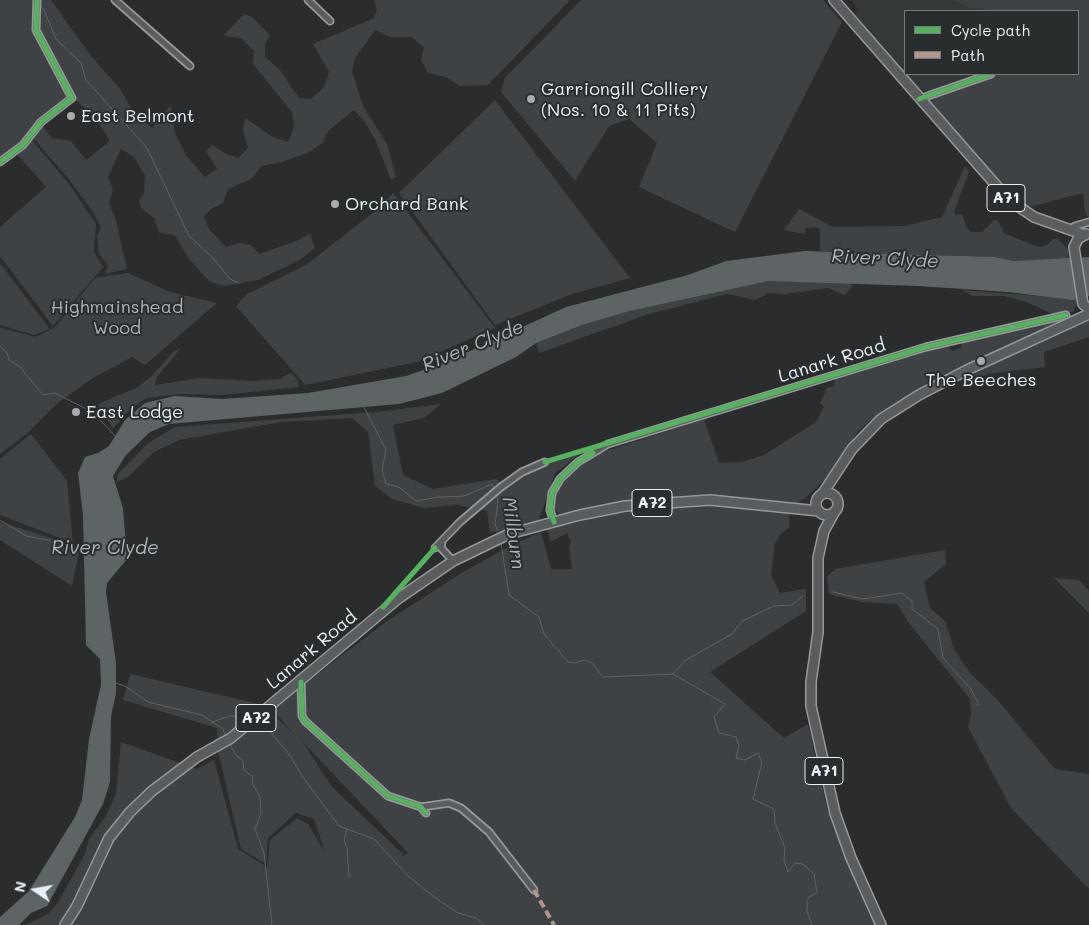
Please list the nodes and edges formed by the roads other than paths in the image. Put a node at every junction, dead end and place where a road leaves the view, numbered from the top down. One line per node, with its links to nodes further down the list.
1 (37, 0): 9 (street)
2 (115, 0): 6 (street)
3 (308, 0): 5 (street)
4 (834, 0): 8 (main road, A71)
5 (330, 20)
6 (190, 66)
7 (988, 75): 8 (street)
8 (919, 99): 11 (main road, A71)
9 (0, 162)
10 (1089, 222): 12 (street)
11 (1057, 226): 12 (main road, A71); 14 (main road, A71)
12 (1069, 230): 13 (main road, A71)
13 (1087, 234): 14 (main road, A71)
14 (1074, 248): 15 (main road, A71)
15 (1085, 304): 18 (main road, A71)
16 (1089, 314): 18 (main road)
17 (1066, 316): 26 (street, Lanark Road)
18 (1078, 317): 20 (main road)
19 (544, 462): 28 (street)
20 (844, 463): 21 (main road); 22 (main road)
21 (820, 496): 22 (main road); 23 (main road); 25 (main road, A71)
22 (834, 496): 24 (main road)
23 (798, 508): 25 (main road, Lanark Road / A72); 26 (main road, Lanark Road / A72)
24 (835, 511): 25 (main road); 27 (main road, A71)
25 (820, 512): 27 (main road, A71)
26 (554, 522): 30 (main road, Lanark Road / A72)
27 (824, 531): 36 (main road, A71)
28 (442, 542): 29 (street); 30 (street)
29 (435, 548)
30 (453, 561): 31 (main road, Lanark Road / A72)
31 (301, 682): 32 (street); 35 (main road, Lanark Road / A72)
32 (421, 807): 33 (street); 34 (street)
33 (426, 812)
34 (534, 890)
35 (66, 925)
36 (880, 925)

